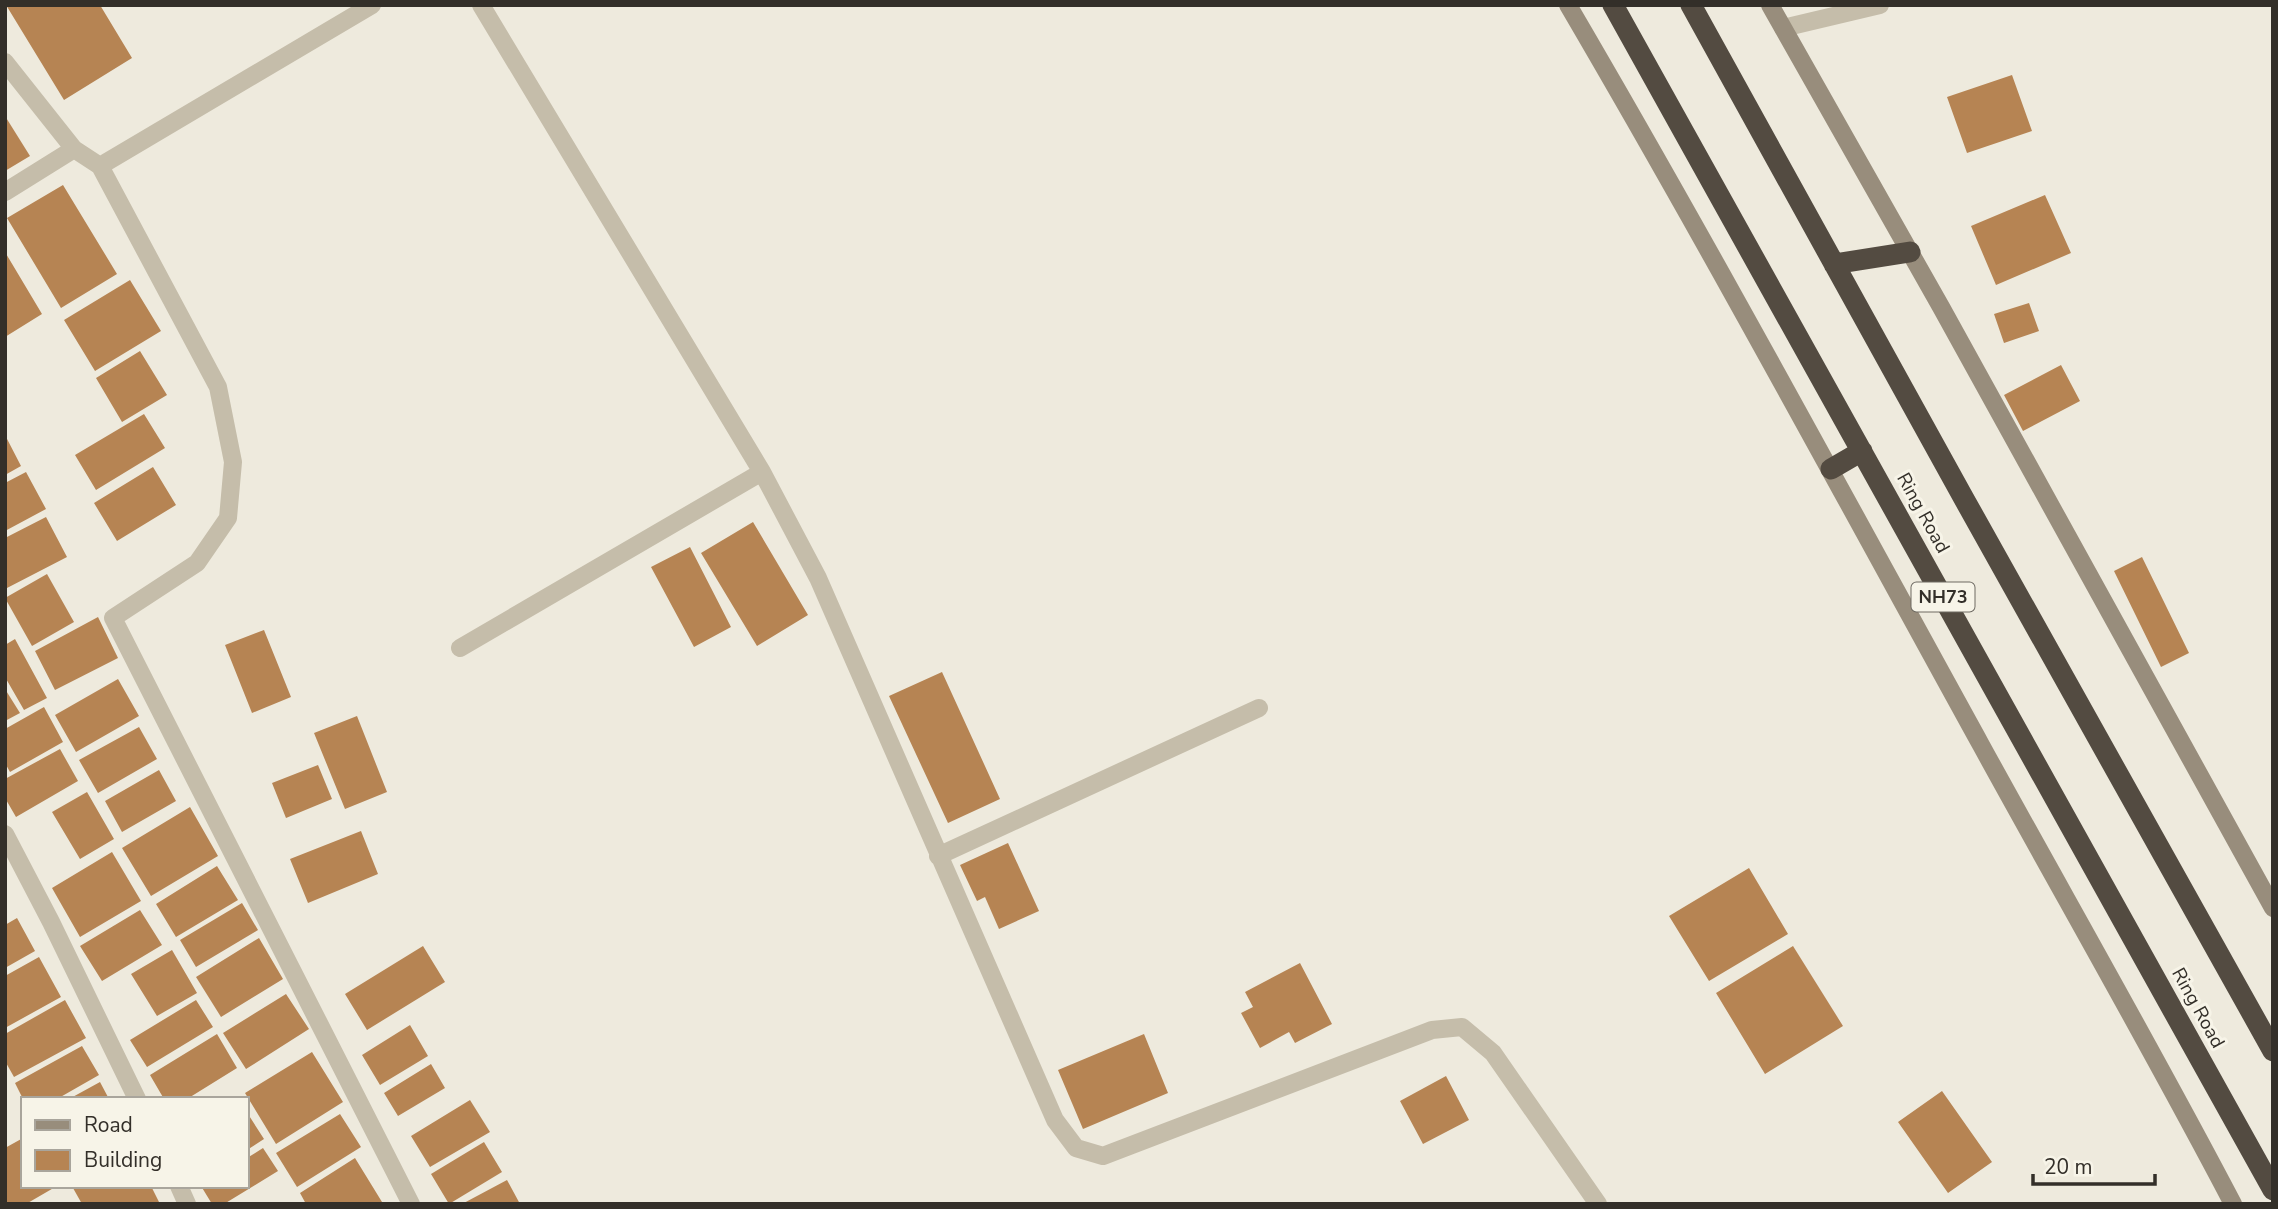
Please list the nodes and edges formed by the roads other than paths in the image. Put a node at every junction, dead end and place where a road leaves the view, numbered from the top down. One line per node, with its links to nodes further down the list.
1 (372, 5): 11 (street)
2 (481, 5): 17 (street)
3 (1568, 5): 16 (street)
4 (1613, 5): 15 (highway, Ring Road / NH73)
5 (1691, 5): 14 (highway)
6 (1770, 5): 8 (street)
7 (1880, 5): 8 (street)
8 (1783, 28): 13 (street)
9 (5, 62): 10 (street)
10 (74, 149): 11 (street); 12 (street)
11 (100, 166): 28 (street)
12 (5, 192)
13 (1910, 252): 14 (highway); 22 (street)
14 (1834, 264): 23 (highway)
15 (1862, 451): 16 (highway); 26 (highway, Ring Road / NH73)
16 (1831, 469): 30 (street)
17 (762, 472): 18 (street); 21 (street)
18 (460, 648)
19 (1259, 708): 21 (street)
20 (5, 834): 24 (street)
21 (938, 856): 29 (street)
22 (2273, 908)
23 (2273, 1051)
24 (136, 1097)
25 (180, 1188): 27 (street)
26 (2273, 1190)
27 (187, 1204)
28 (411, 1204)
29 (1598, 1204)
30 (2233, 1204)

